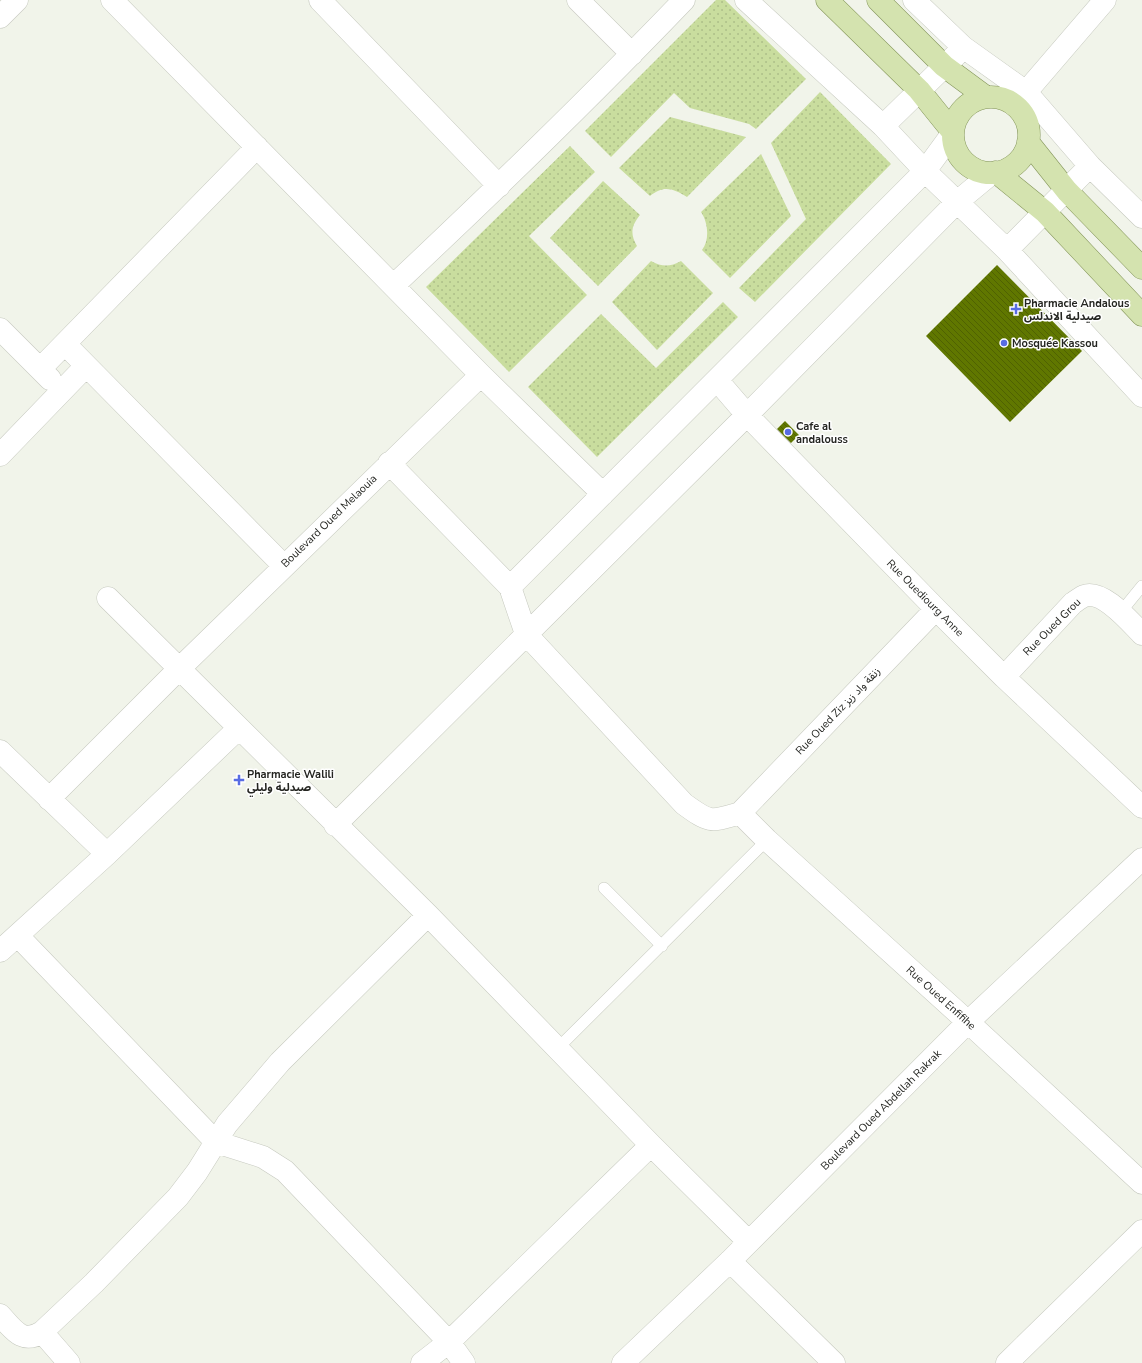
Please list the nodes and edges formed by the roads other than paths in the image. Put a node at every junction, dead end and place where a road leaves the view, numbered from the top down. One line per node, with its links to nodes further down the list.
1 (17, 0): 11 (street)
2 (112, 0): 21 (street)
3 (320, 0): 25 (street)
4 (578, 0): 13 (street)
5 (684, 0): 13 (street)
6 (746, 0): 18 (street)
7 (827, 0): 15 (main road)
8 (878, 0): 14 (main road)
9 (914, 0): 12 (street)
10 (1106, 0): 17 (street)
11 (0, 17)
12 (963, 47): 14 (street); 17 (street)
13 (632, 54): 25 (street)
14 (944, 66): 15 (street); 16 (main road)
15 (919, 90): 18 (street); 19 (main road)
16 (986, 96): 17 (main road); 19 (main road)
17 (1020, 98): 20 (main road); 22 (street)
18 (883, 126): 23 (street)
19 (952, 132): 23 (street); 24 (main road)
20 (1028, 142): 24 (main road); 26 (main road)
21 (257, 147): 32 (street); 35 (street)
22 (1090, 166): 26 (street); 29 (street)
23 (925, 171): 27 (street); 39 (street)
24 (994, 172): 27 (street); 28 (main road)
25 (499, 186): 32 (street)
26 (1067, 190): 28 (street); 31 (main road)
27 (957, 202): 30 (street); 42 (street)
28 (1045, 212): 30 (street); 33 (main road)
29 (1142, 218)
30 (1007, 250): 41 (street)
31 (1142, 268)
32 (394, 285): 38 (street)
33 (1142, 315)
34 (0, 328): 37 (street)
35 (65, 344): 36 (street); 37 (street)
36 (86, 366): 40 (street); 46 (street)
37 (40, 369): 40 (street)
38 (481, 375): 44 (street, Boulevard Oued Melaouia); 45 (street)
39 (716, 380): 42 (street, Rue Ouediourg Anne); 45 (street)
40 (62, 391): 43 (street)
41 (1142, 396)
42 (747, 415): 50 (street, Rue Ouediourg Anne); 52 (street)
43 (0, 455)
44 (389, 463): 46 (street, Boulevard Oued Melaouia); 48 (street)
45 (603, 494): 48 (street)
46 (284, 566): 54 (street, Boulevard Oued Melaouia)
47 (1142, 586): 51 (lane)
48 (510, 587): 52 (street)
49 (108, 598): 54 (street)
50 (936, 609): 55 (street, Rue Ouediourg Anne); 60 (street, Rue Oued Ziz زنقة واد زيز)
51 (1120, 612): 53 (street, Rue Oued Grou); 55 (street, Rue Oued Grou)
52 (526, 634): 60 (street); 61 (street)
53 (1142, 634)
54 (179, 669): 56 (street); 58 (street, Boulevard Oued Melaouia)
55 (1004, 677): 59 (street, Rue Ouediourg Anne)
56 (239, 728): 61 (street); 63 (street)
57 (0, 751): 58 (street)
58 (50, 799): 63 (street)
59 (1142, 807)
60 (740, 813): 62 (street, Rue Oued Enfifihe)
61 (335, 825): 66 (street)
62 (767, 840): 68 (lane); 70 (street, Rue Oued Enfifihe)
63 (107, 854): 67 (street)
64 (1142, 859): 70 (street, Boulevard Oued Abdellah Rakrak)
65 (604, 888): 68 (lane)
66 (428, 915): 71 (street); 72 (street)
67 (18, 936): 69 (street); 72 (street)
68 (662, 946): 71 (lane)
69 (0, 952)
70 (968, 1022): 74 (street, Rue Oued Enfifihe); 76 (street, Boulevard Oued Abdellah Rakrak)
71 (558, 1048): 73 (street)
72 (216, 1142): 79 (street); 80 (street)
73 (651, 1145): 76 (street); 80 (street)
74 (1142, 1183)
75 (1142, 1231): 86 (street)
76 (749, 1242): 77 (street, Boulevard Oued Abdellah Rakrak)
77 (730, 1261): 84 (street, Boulevard Oued Abdellah Rakrak); 85 (street)
78 (0, 1315): 79 (street)
79 (42, 1332): 81 (street)
80 (449, 1342): 82 (street); 83 (street)
81 (69, 1363)
82 (422, 1363)
83 (464, 1363)
84 (623, 1363)
85 (834, 1363)
86 (1007, 1363)

